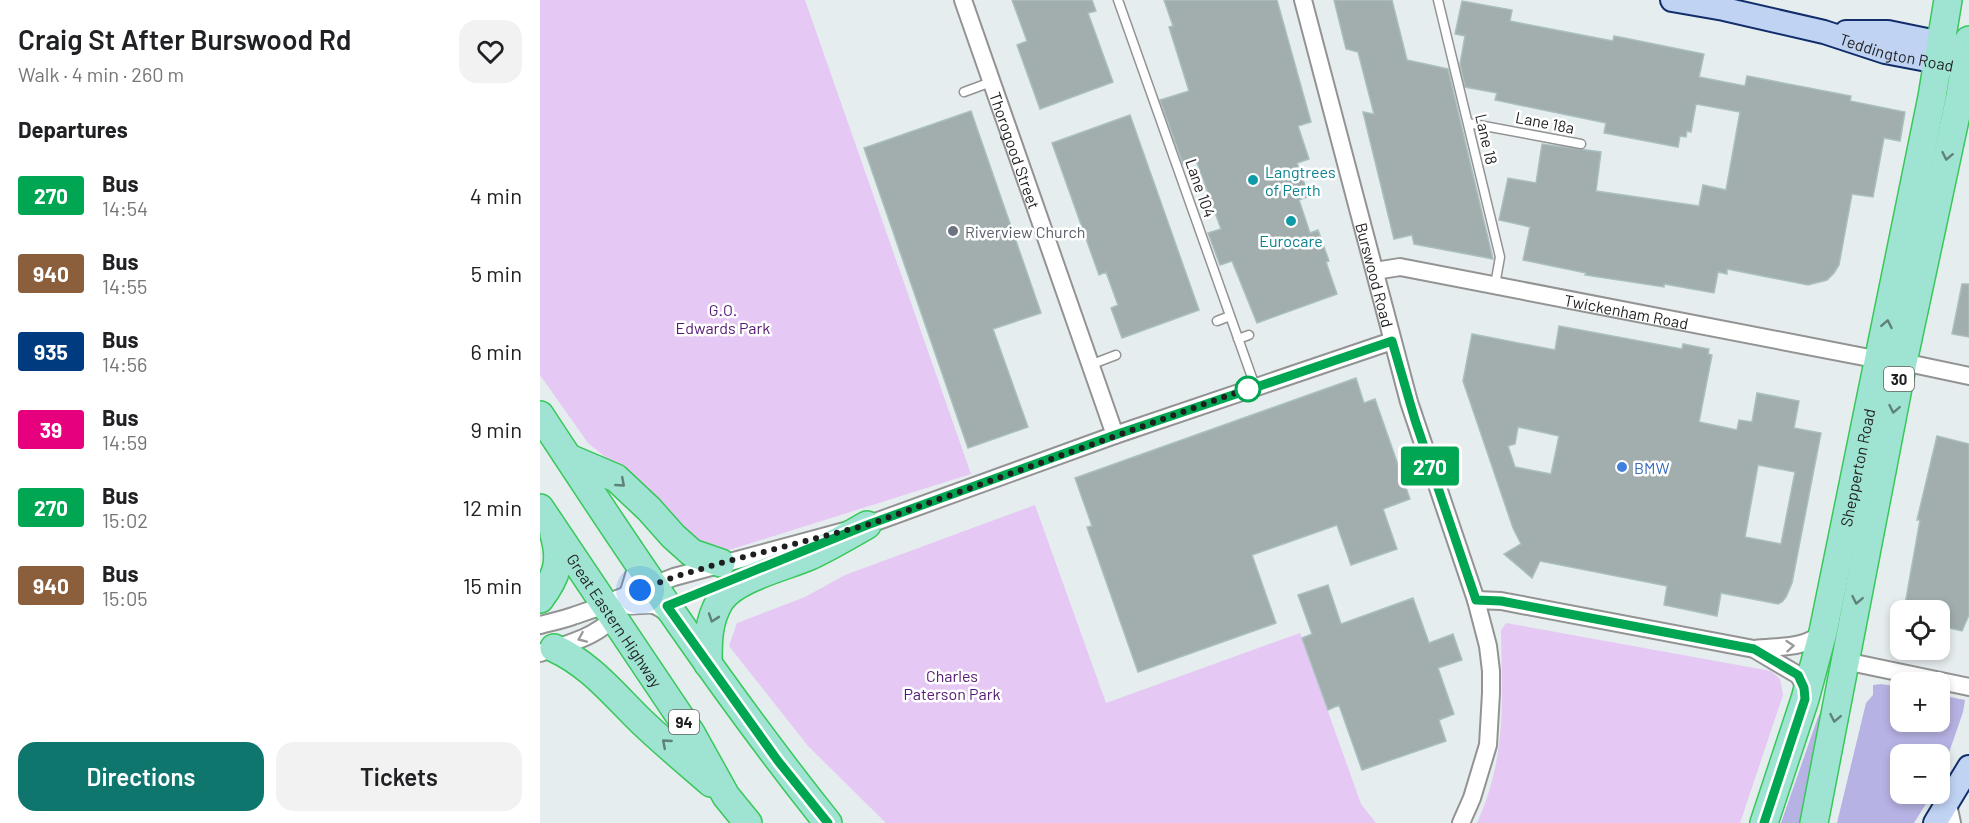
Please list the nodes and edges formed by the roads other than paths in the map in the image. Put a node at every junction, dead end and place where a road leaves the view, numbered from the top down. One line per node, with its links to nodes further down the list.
1 (963, 0): 10 (street, Thorogood Street)
2 (1118, 0): 16 (lane, Lane 104)
3 (1303, 0): 14 (street, Burswood Road)
4 (1438, 0): 12 (lane, Lane 18)
5 (1672, 0): 7 (main road, Teddington Road)
6 (1948, 0): 8 (highway, Shepperton Road / 30)
7 (1725, 5): 8 (main road, Teddington Road)
8 (1940, 52): 9 (main road, Teddington Road); 22 (highway, Shepperton Road / 30, one-way to 8)
9 (1968, 54): 22 (highway, Shepperton Road / 30, one-way to 22)
10 (992, 82): 11 (lane); 23 (street, Thorogood Street)
11 (964, 92)
12 (1468, 123): 13 (lane, Lane 18a); 15 (lane, Lane 18)
13 (1581, 144)
14 (1376, 271): 15 (street, Twickenham Road); 20 (street, Burswood Road)
15 (1495, 285): 22 (street, Twickenham Road)
16 (1230, 316): 17 (lane); 19 (lane, Lane 104)
17 (1217, 321)
18 (1249, 335): 19 (lane)
19 (1238, 339): 25 (lane, Lane 104)
20 (1392, 341): 25 (street); 34 (street, Burswood Road)
21 (1116, 356): 23 (lane)
22 (1891, 361): 24 (street, Twickenham Road); 38 (highway, Shepperton Road / 30); 42 (highway, Shepperton Road / 30, one-way to 42)
23 (1090, 364): 27 (street, Thorogood Street)
24 (1969, 376)
25 (1255, 386): 27 (street)
26 (540, 415): 28 (highway)
27 (1115, 435): 30 (street)
28 (569, 458): 31 (highway); 32 (highway, one-way to 32)
29 (546, 517): 33 (highway); 35 (highway, Great Eastern Highway / 94)
30 (867, 525): 32 (street); 36 (lane); 41 (highway, one-way to 41)
31 (638, 561): 35 (street); 36 (highway)
32 (721, 563): 36 (street)
33 (540, 599)
34 (1476, 600): 39 (street); 49 (street, Burswood Road)
35 (618, 606): 36 (street); 36 (street); 37 (street); 40 (street, one-way to 40); 45 (highway, Great Eastern Highway / 94)
36 (665, 606): 41 (highway)
37 (540, 625)
38 (1823, 632): 39 (street, one-way to 38); 42 (highway, Shepperton Road / 30)
39 (1754, 649): 42 (street)
40 (547, 651): 45 (highway, one-way to 40)
41 (708, 664): 48 (highway)
42 (1824, 673): 43 (street); 50 (highway, Shepperton Road / 30); 51 (highway, Shepperton Road / 30, one-way to 51)
43 (1969, 687)
44 (1969, 767): 46 (main road)
45 (726, 796): 47 (highway, Great Eastern Highway / 94)
46 (1945, 817)
47 (748, 823)
48 (828, 823)
49 (1461, 823)
50 (1764, 823)
51 (1814, 823)

